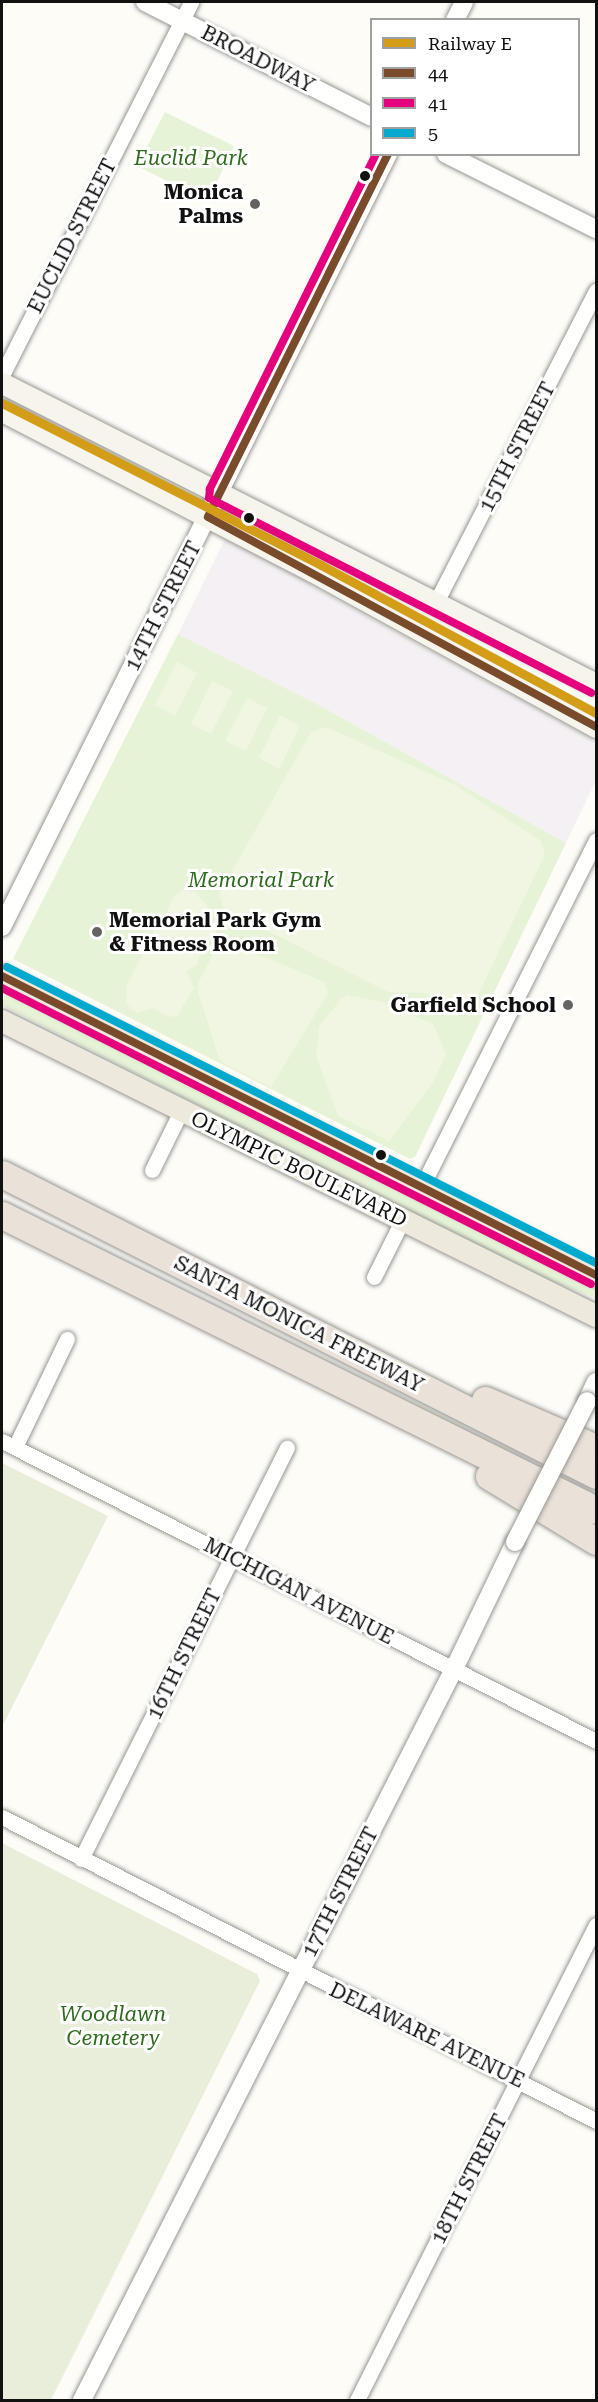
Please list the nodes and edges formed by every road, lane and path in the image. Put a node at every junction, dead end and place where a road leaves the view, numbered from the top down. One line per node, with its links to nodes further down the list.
1 (145, 2): 5 (street, BROADWAY)
2 (190, 2): 5 (street, EUCLID STREET)
3 (464, 2): 4 (street)
4 (456, 18)
5 (181, 20): 6 (street, BROADWAY); 11 (street, EUCLID STREET)
6 (370, 116)
7 (387, 156): 14 (street, 14TH STREET)
8 (450, 156): 9 (street)
9 (597, 229)
10 (597, 291): 16 (street, 15TH STREET)
11 (2, 375)
12 (2, 383): 14 (main road)
13 (2, 411): 15 (main road)
14 (219, 494): 15 (street, 14TH STREET); 16 (main road)
15 (208, 517): 18 (main road); 20 (street, 14TH STREET)
16 (436, 602): 17 (main road)
17 (597, 684)
18 (597, 727)
19 (597, 840): 26 (street)
20 (2, 927)
21 (2, 976): 26 (main road, OLYMPIC BOULEVARD)
22 (2, 1021): 23 (main road, OLYMPIC BOULEVARD)
23 (181, 1111): 24 (street); 28 (main road, OLYMPIC BOULEVARD)
24 (152, 1170)
25 (2, 1173): 33 (highway, SANTA MONICA FREEWAY)
26 (422, 1186): 29 (main road, OLYMPIC BOULEVARD)
27 (2, 1215): 34 (highway, SANTA MONICA FREEWAY)
28 (403, 1219): 30 (street); 31 (main road, OLYMPIC BOULEVARD)
29 (597, 1275)
30 (374, 1277)
31 (597, 1316)
32 (68, 1339): 36 (street)
33 (356, 1352): 38 (highway); 39 (highway, SANTA MONICA FREEWAY)
34 (303, 1366): 40 (highway, SANTA MONICA FREEWAY); 41 (highway)
35 (597, 1382): 43 (street, 17TH STREET, bridge)
36 (8, 1444): 42 (street, MICHIGAN AVENUE)
37 (287, 1448): 42 (street, 16TH STREET)
38 (597, 1448)
39 (597, 1475)
40 (597, 1510)
41 (597, 1541)
42 (232, 1557): 43 (street, MICHIGAN AVENUE); 46 (street, 16TH STREET)
43 (454, 1669): 44 (street, MICHIGAN AVENUE); 48 (street, 17TH STREET)
44 (597, 1741)
45 (2, 1817): 46 (street, DELAWARE AVENUE)
46 (81, 1859): 48 (street, DELAWARE AVENUE)
47 (597, 1925): 49 (street, 18TH STREET)
48 (299, 1972): 49 (street, DELAWARE AVENUE); 51 (street, 17TH STREET)
49 (518, 2081): 50 (street, DELAWARE AVENUE); 52 (street, 18TH STREET)
50 (597, 2121)
51 (82, 2400)
52 (357, 2400)

